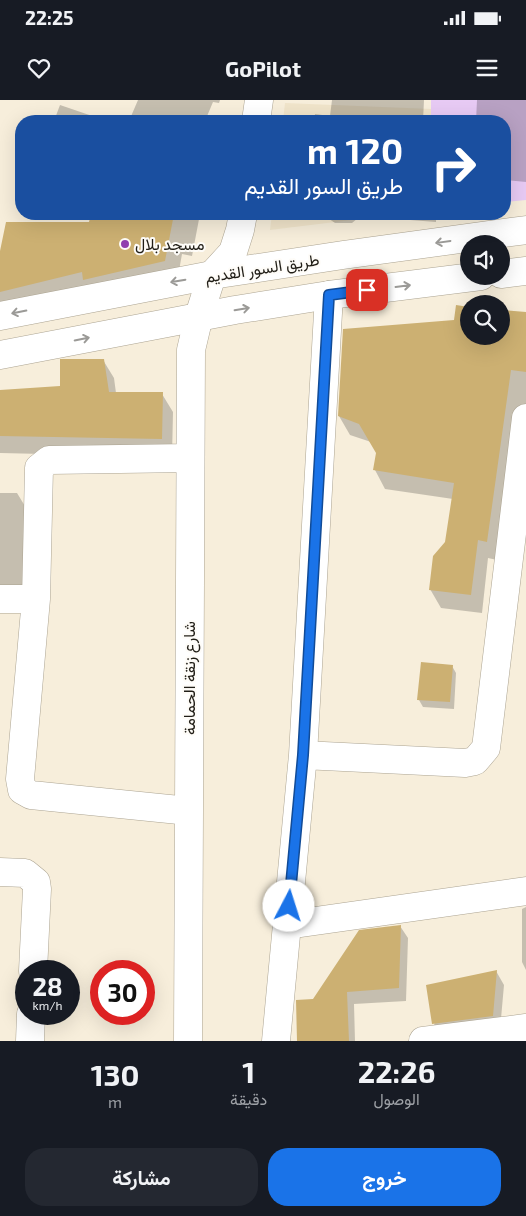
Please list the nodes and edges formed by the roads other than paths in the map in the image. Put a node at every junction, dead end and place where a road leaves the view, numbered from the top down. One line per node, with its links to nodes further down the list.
1 (259, 100): 2 (street)
2 (257, 115)
3 (242, 220): 7 (street)
4 (526, 230): 7 (street, طريق السور القديم, one-way to 7)
5 (526, 271): 6 (street)
6 (510, 273)
7 (212, 275): 10 (street, طريق السور القديم, one-way to 10); 11 (street, شارع زنقة الحمامة)
8 (460, 279): 9 (street, one-way to 8)
9 (329, 295): 11 (street, one-way to 9); 17 (street)
10 (0, 316)
11 (199, 316): 12 (street, one-way to 11); 14 (street, شارع زنقة الحمامة)
12 (0, 355)
13 (526, 418): 17 (street)
14 (190, 458): 15 (street); 18 (street, شارع زنقة الحمامة)
15 (36, 598): 16 (street); 18 (street)
16 (0, 599)
17 (303, 755): 21 (street)
18 (189, 811): 26 (street, شارع زنقة الحمامة)
19 (0, 872): 22 (street)
20 (526, 891): 21 (street)
21 (287, 925): 27 (street)
22 (34, 960)
23 (31, 1025): 25 (street)
24 (526, 1028): 28 (street)
25 (30, 1041)
26 (188, 1041)
27 (276, 1041)
28 (423, 1041)

